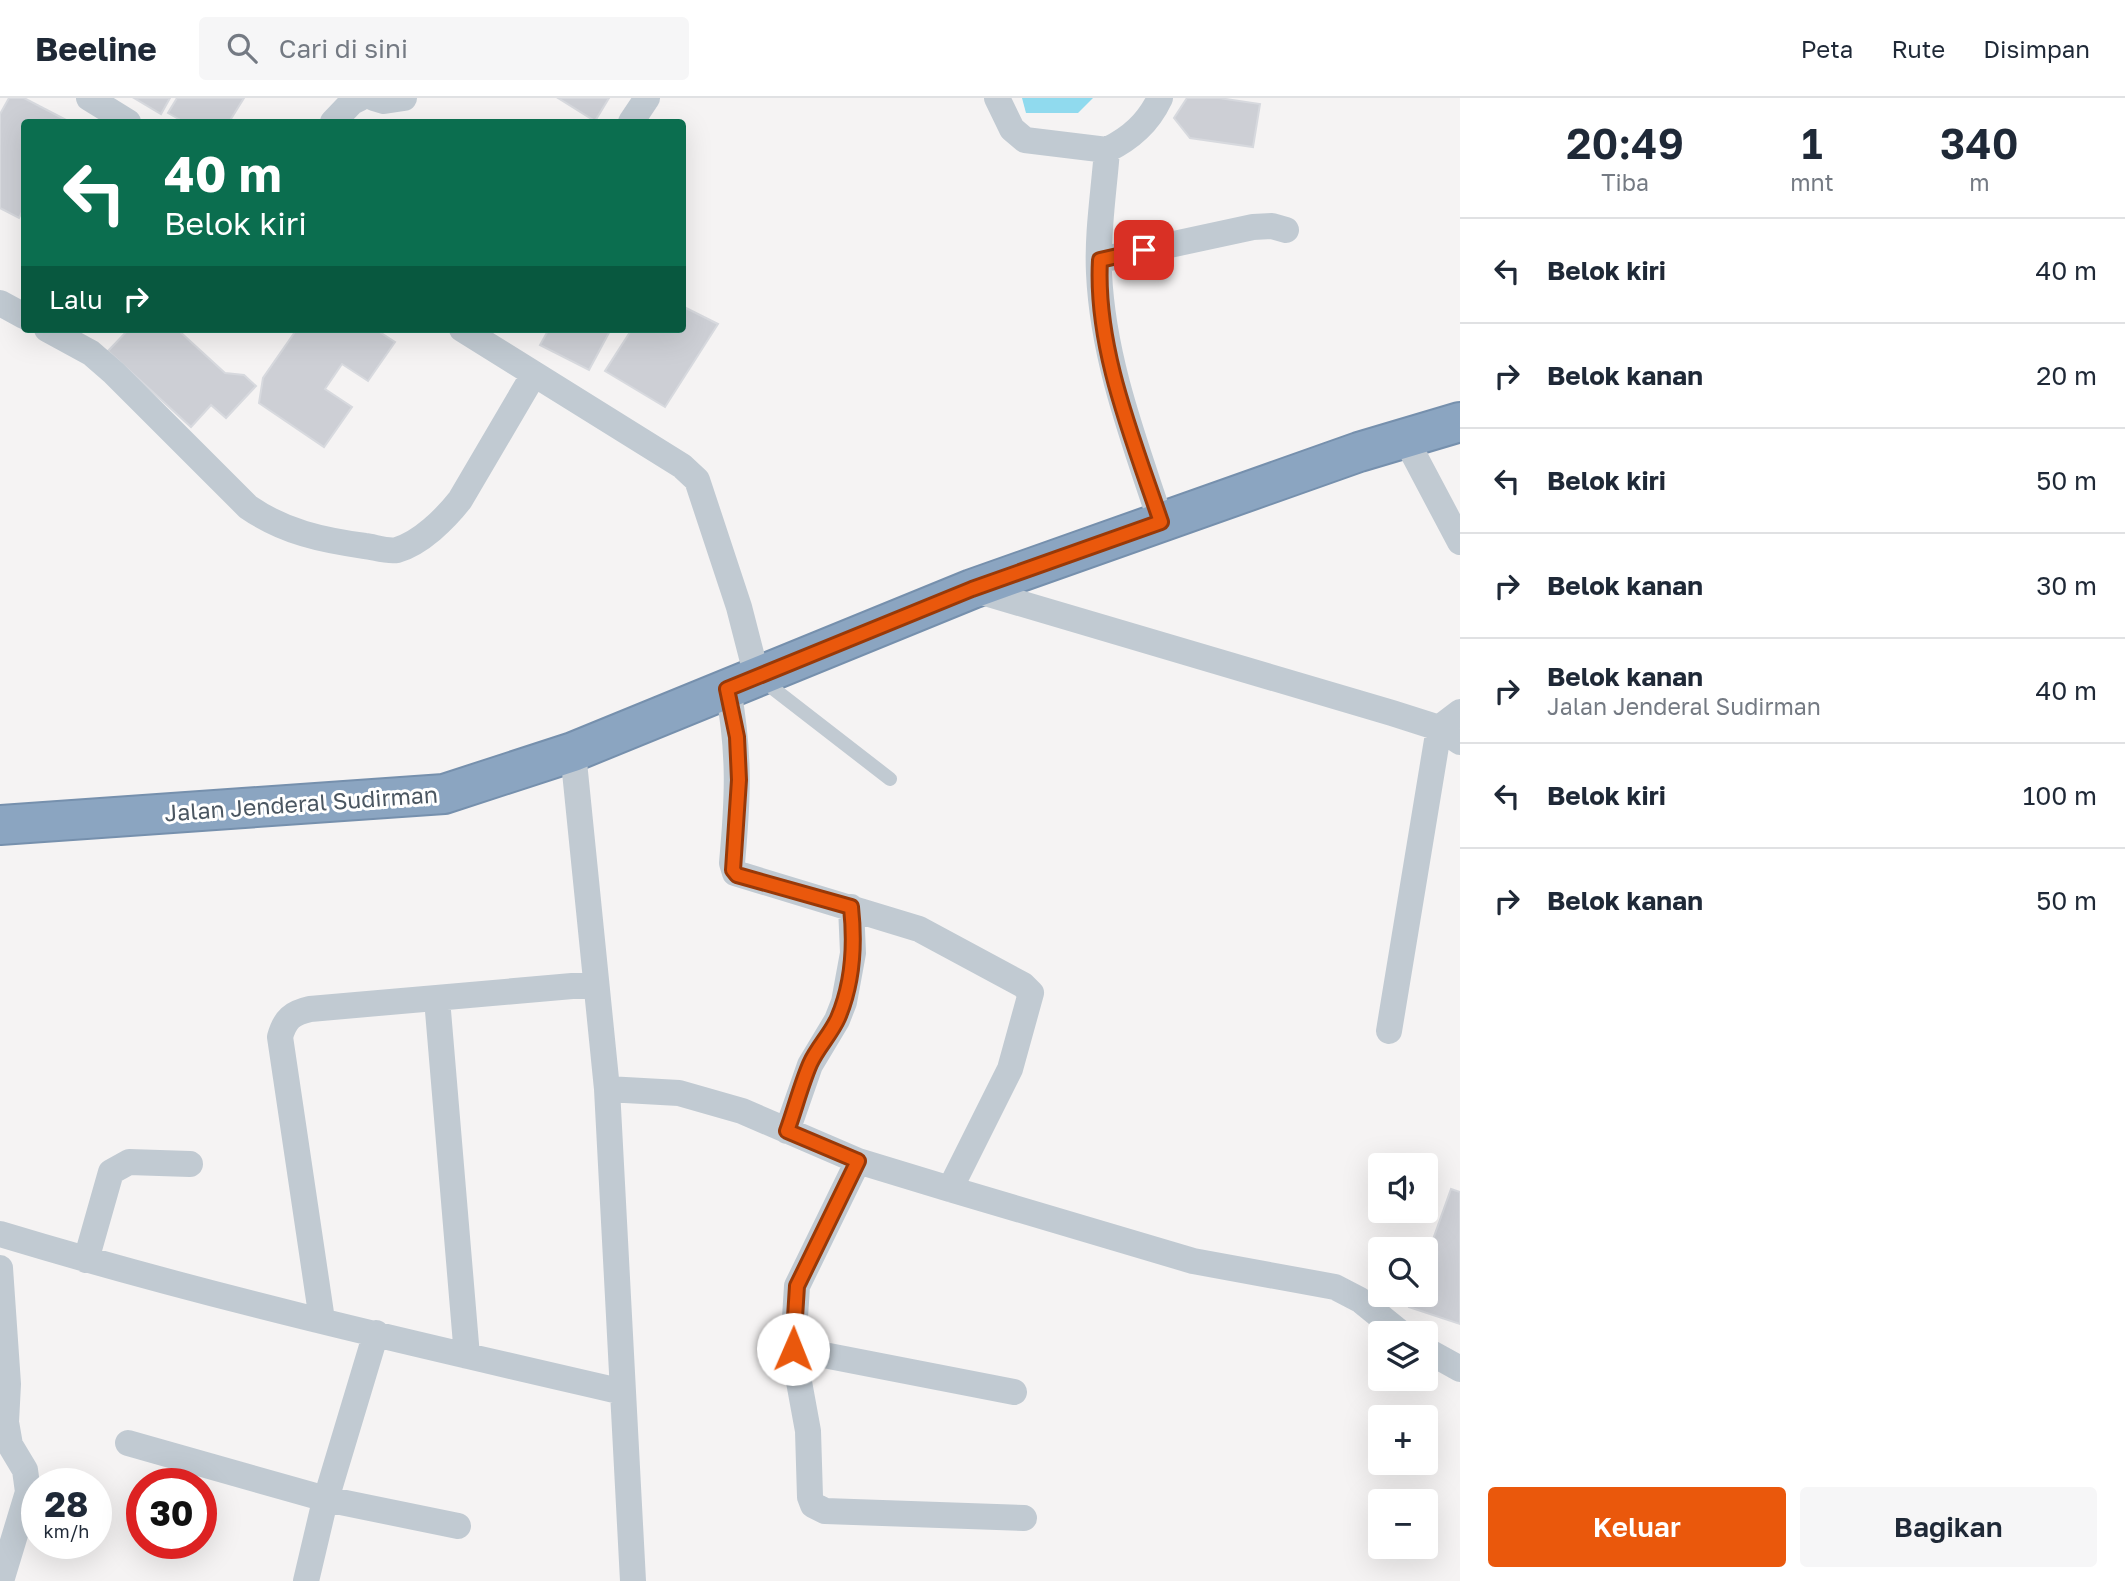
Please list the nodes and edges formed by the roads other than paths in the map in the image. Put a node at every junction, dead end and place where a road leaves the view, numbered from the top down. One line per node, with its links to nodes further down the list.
1 (90, 98): 8 (street)
2 (360, 98): 9 (street)
3 (374, 98): 4 (street)
4 (404, 98)
5 (647, 98): 10 (street)
6 (997, 98): 11 (street)
7 (1160, 98): 11 (street)
8 (123, 119)
9 (336, 119)
10 (633, 119)
11 (1107, 150): 13 (street)
12 (1286, 230): 13 (street)
13 (1100, 260): 21 (street)
14 (0, 303): 15 (street)
15 (21, 314)
16 (54, 333): 18 (street)
17 (468, 333): 18 (street)
18 (534, 374): 24 (street)
19 (1460, 422): 20 (highway, Jalan Jenderal Sudirman)
20 (1405, 438): 21 (highway, Jalan Jenderal Sudirman); 22 (street)
21 (1161, 522): 23 (highway, Jalan Jenderal Sudirman)
22 (1460, 541)
23 (972, 589): 24 (highway, Jalan Jenderal Sudirman); 26 (street)
24 (742, 683): 27 (highway, Jalan Jenderal Sudirman); 28 (lane); 30 (street)
25 (1460, 712): 26 (street)
26 (1449, 735): 33 (street)
27 (573, 752): 29 (highway, Jalan Jenderal Sudirman); 31 (street)
28 (890, 779)
29 (0, 825)
30 (851, 907): 35 (street); 38 (street)
31 (595, 984): 32 (street); 34 (street)
32 (437, 999): 42 (street); 46 (street)
33 (1389, 1031)
34 (607, 1089): 35 (street); 49 (street)
35 (787, 1131): 36 (street)
36 (858, 1161): 38 (street); 45 (street)
37 (190, 1164): 40 (street)
38 (950, 1189): 43 (street)
39 (0, 1234): 40 (street)
40 (86, 1260): 42 (street)
41 (0, 1268): 55 (street)
42 (322, 1320): 44 (street)
43 (1386, 1321)
44 (376, 1333): 46 (street); 52 (street)
45 (793, 1349): 50 (street); 53 (street)
46 (467, 1356): 49 (street)
47 (1438, 1356): 48 (street)
48 (1460, 1368)
49 (622, 1392): 57 (street)
50 (1014, 1392)
51 (128, 1443): 52 (street)
52 (326, 1499): 54 (street); 56 (street)
53 (1024, 1518)
54 (458, 1526)
55 (1, 1581)
56 (306, 1581)
57 (634, 1581)

